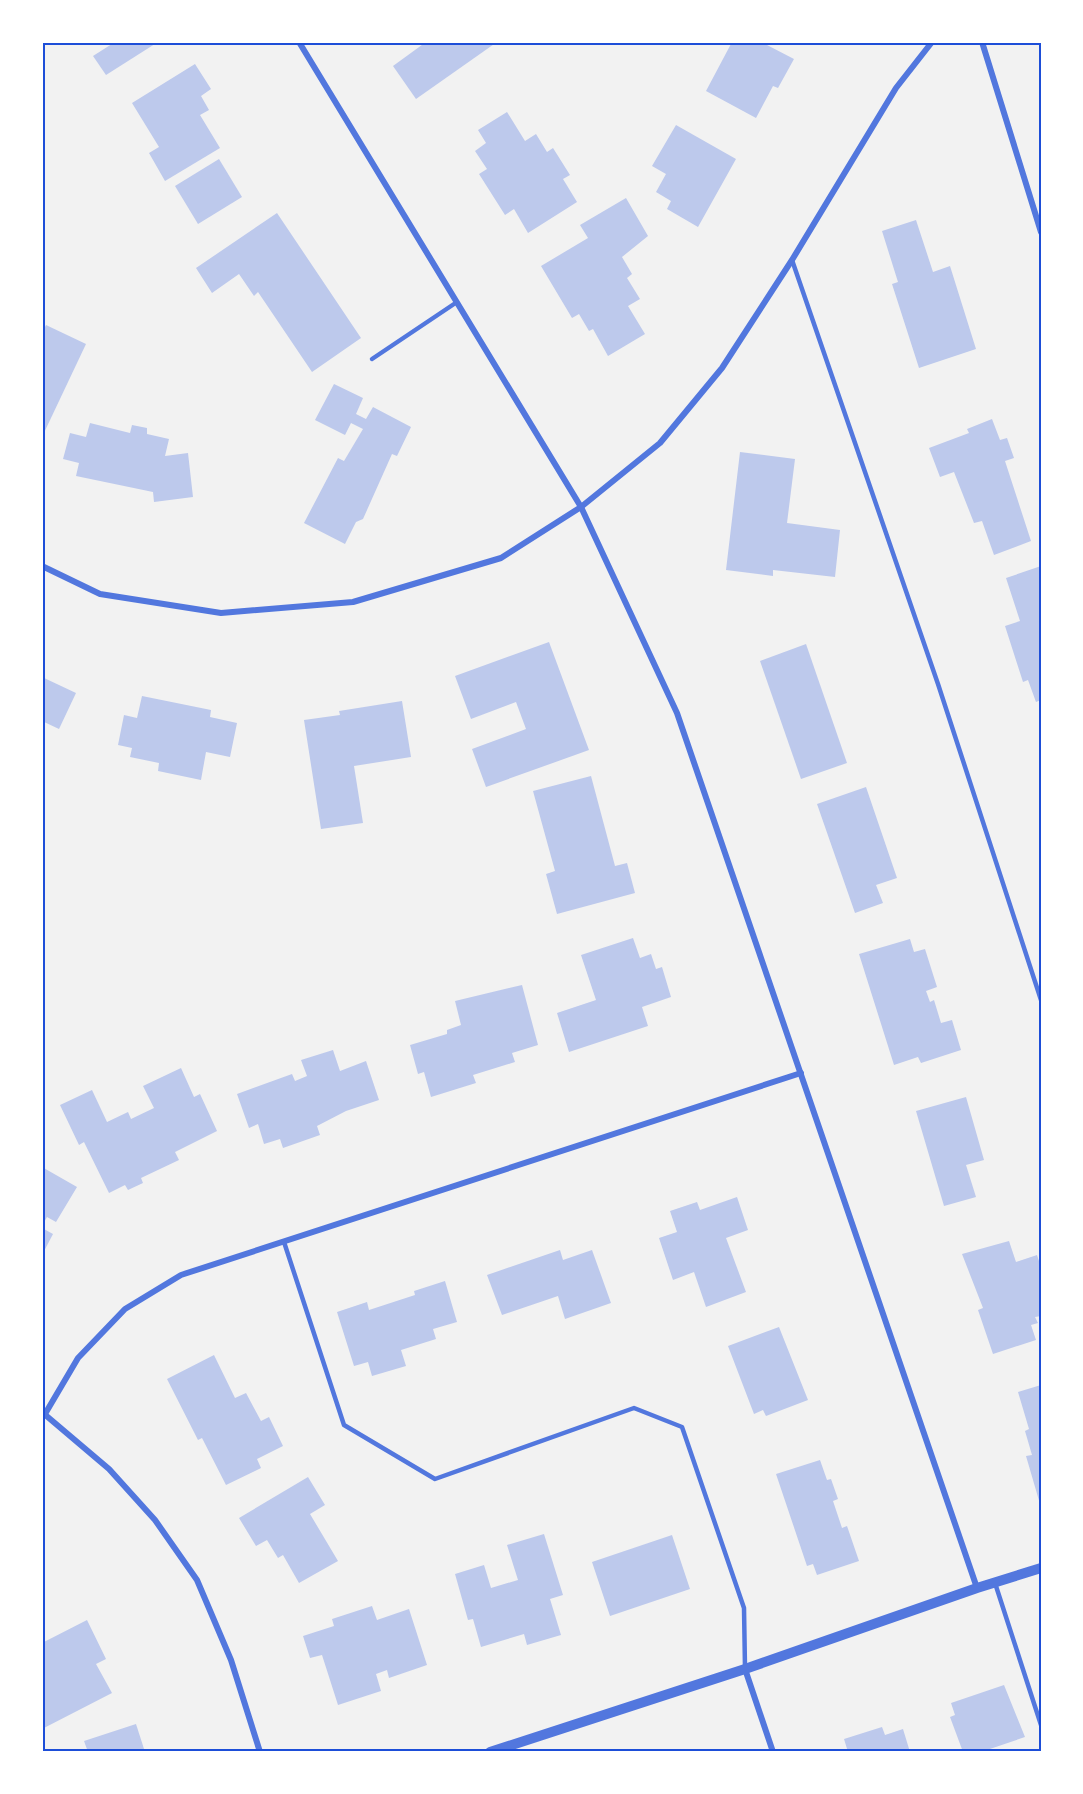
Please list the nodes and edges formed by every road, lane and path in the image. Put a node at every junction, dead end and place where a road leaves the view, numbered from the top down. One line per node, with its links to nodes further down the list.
1 (299, 42): 6 (street)
2 (932, 42): 5 (street)
3 (982, 42): 4 (street)
4 (1041, 232)
5 (792, 260): 8 (street); 10 (lane)
6 (457, 302): 7 (lane); 8 (street)
7 (372, 359)
8 (581, 507): 9 (street); 11 (street)
9 (42, 566)
10 (1041, 1000)
11 (801, 1073): 12 (street); 16 (street)
12 (284, 1242): 13 (street); 17 (lane)
13 (43, 1413): 19 (street)
14 (1041, 1568): 15 (street)
15 (995, 1583): 16 (street); 18 (lane)
16 (977, 1588): 17 (street)
17 (745, 1669): 20 (street); 21 (street)
18 (1041, 1725)
19 (260, 1752)
20 (490, 1752)
21 (773, 1752)

